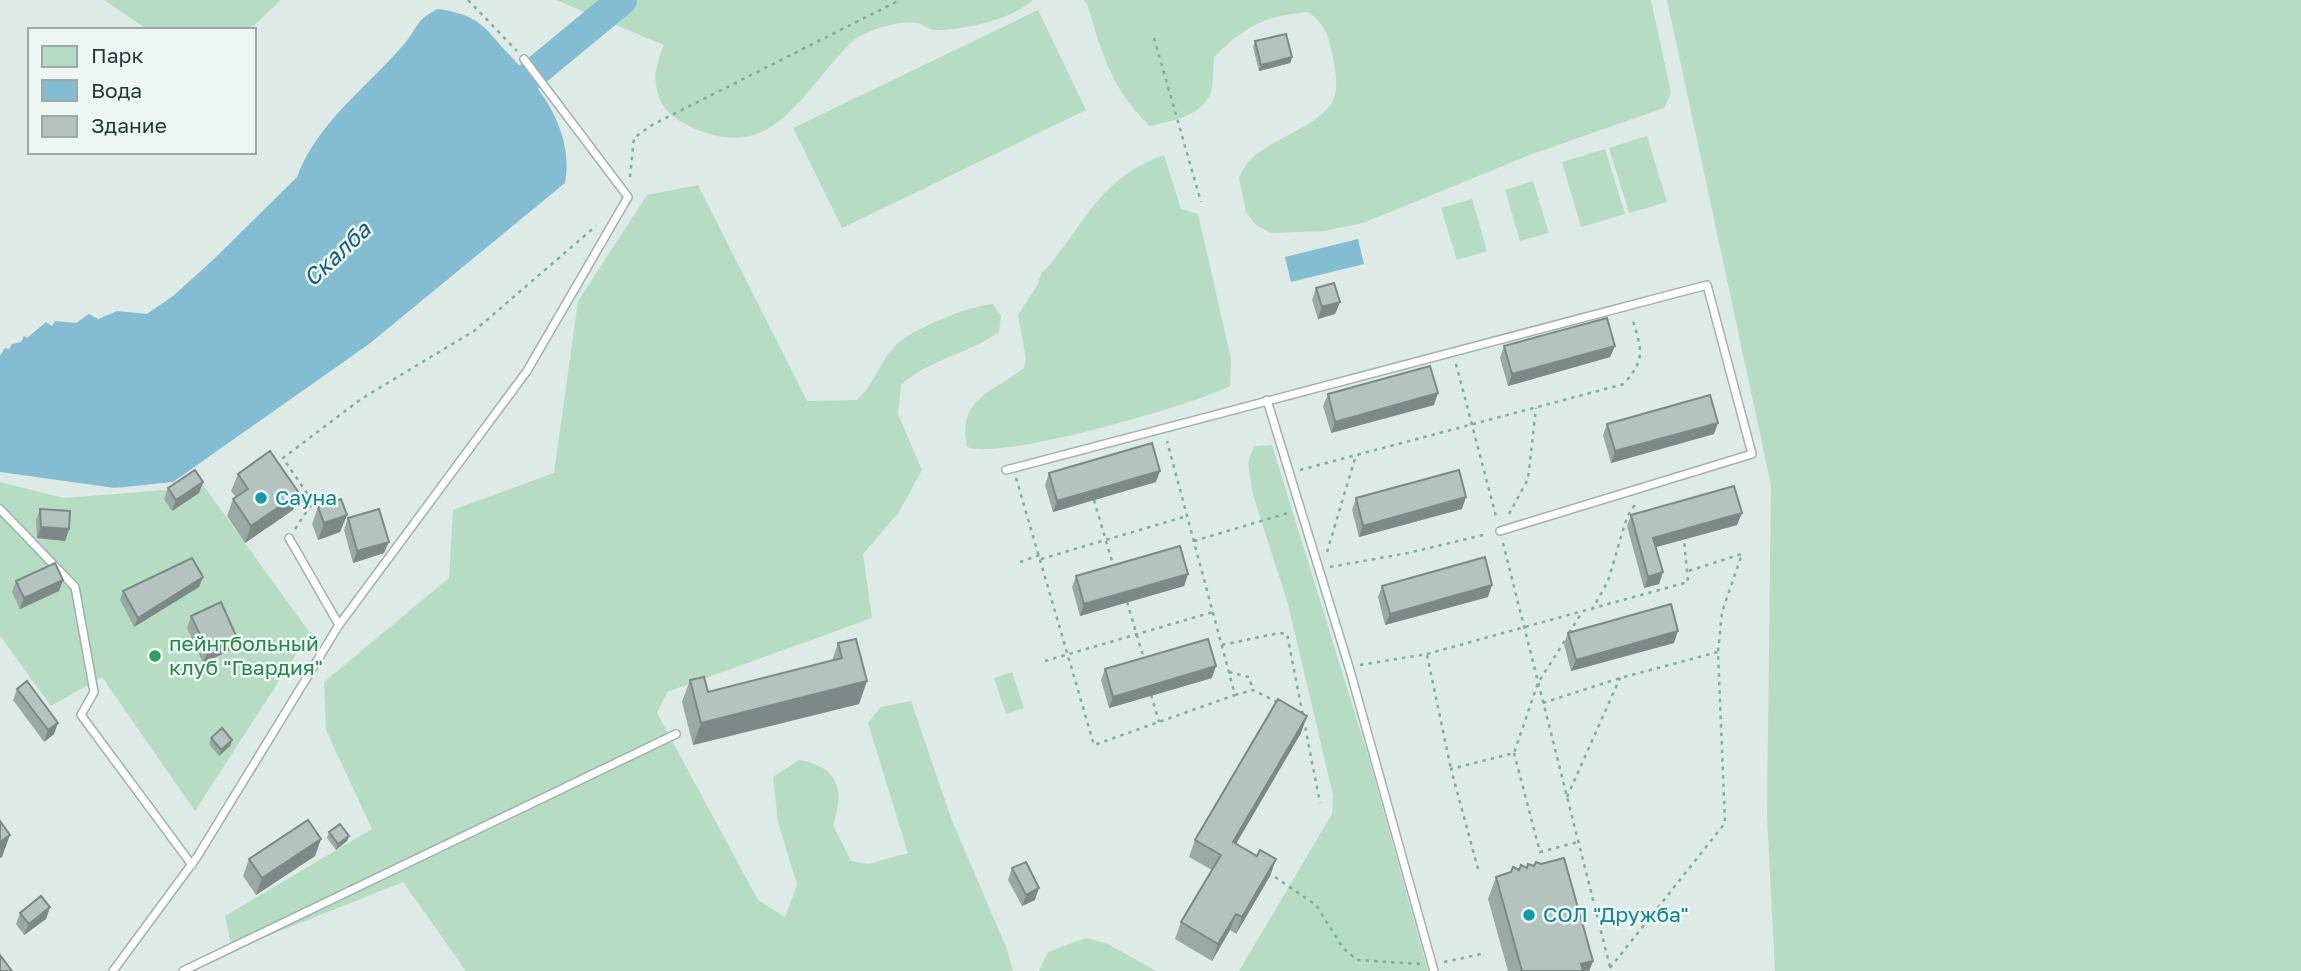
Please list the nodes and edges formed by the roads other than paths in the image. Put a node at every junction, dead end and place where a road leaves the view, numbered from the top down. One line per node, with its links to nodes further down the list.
1 (524, 59): 7 (lane)
2 (1267, 400): 3 (lane); 5 (lane); 10 (lane)
3 (1010, 469)
4 (0, 509): 9 (lane)
5 (1500, 531)
6 (289, 538): 7 (lane)
7 (339, 625): 9 (lane)
8 (676, 734): 12 (lane)
9 (191, 864): 11 (lane)
10 (1433, 968)
11 (113, 971)
12 (183, 971)

